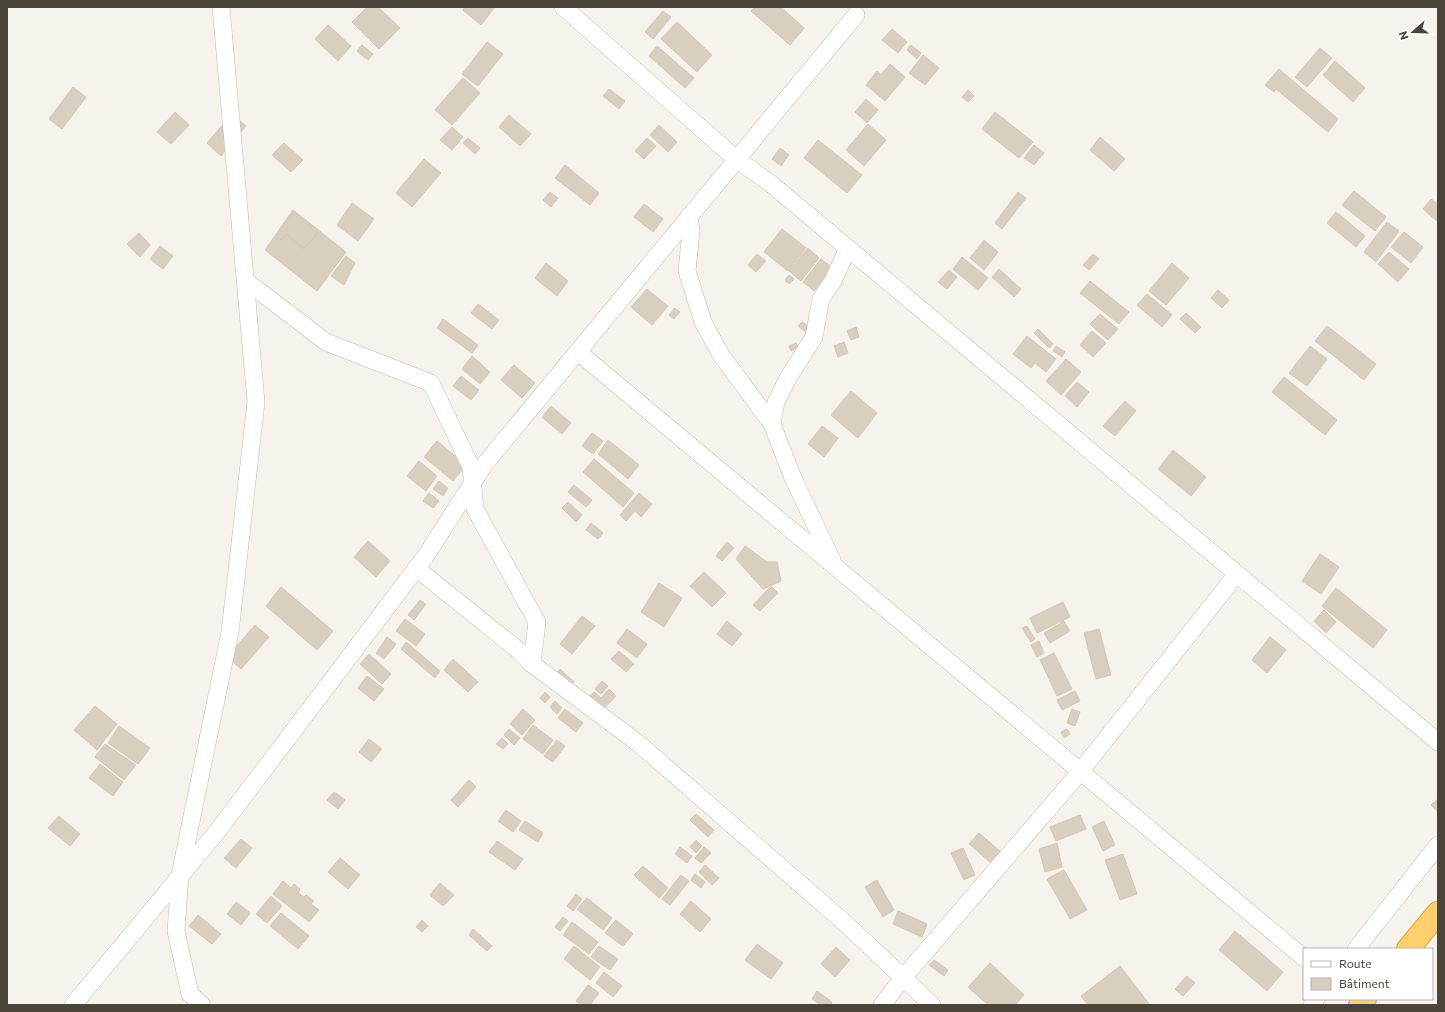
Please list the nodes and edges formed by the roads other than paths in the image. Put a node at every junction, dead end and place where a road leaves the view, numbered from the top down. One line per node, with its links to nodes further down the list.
1 (221, 7): 7 (street)
2 (563, 7): 4 (street)
3 (856, 15): 4 (street)
4 (736, 159): 5 (street); 6 (street)
5 (689, 216): 8 (street); 9 (street)
6 (848, 248): 9 (street); 13 (street)
7 (246, 281): 10 (street); 18 (street)
8 (578, 352): 10 (street); 11 (street)
9 (772, 424): 11 (street)
10 (471, 486): 12 (street); 14 (street)
11 (836, 567): 16 (street)
12 (416, 568): 14 (street); 18 (street)
13 (1237, 574): 15 (street); 16 (street)
14 (532, 664): 23 (street)
15 (1438, 742)
16 (1080, 771): 22 (street); 23 (street)
17 (1438, 845): 20 (street)
18 (180, 875): 24 (street); 25 (street)
19 (1438, 913): 21 (highway)
20 (1357, 948)
21 (1409, 948)
22 (1303, 957)
23 (902, 978): 26 (street); 27 (street)
24 (73, 1005)
25 (202, 1005)
26 (882, 1005)
27 (932, 1005)

